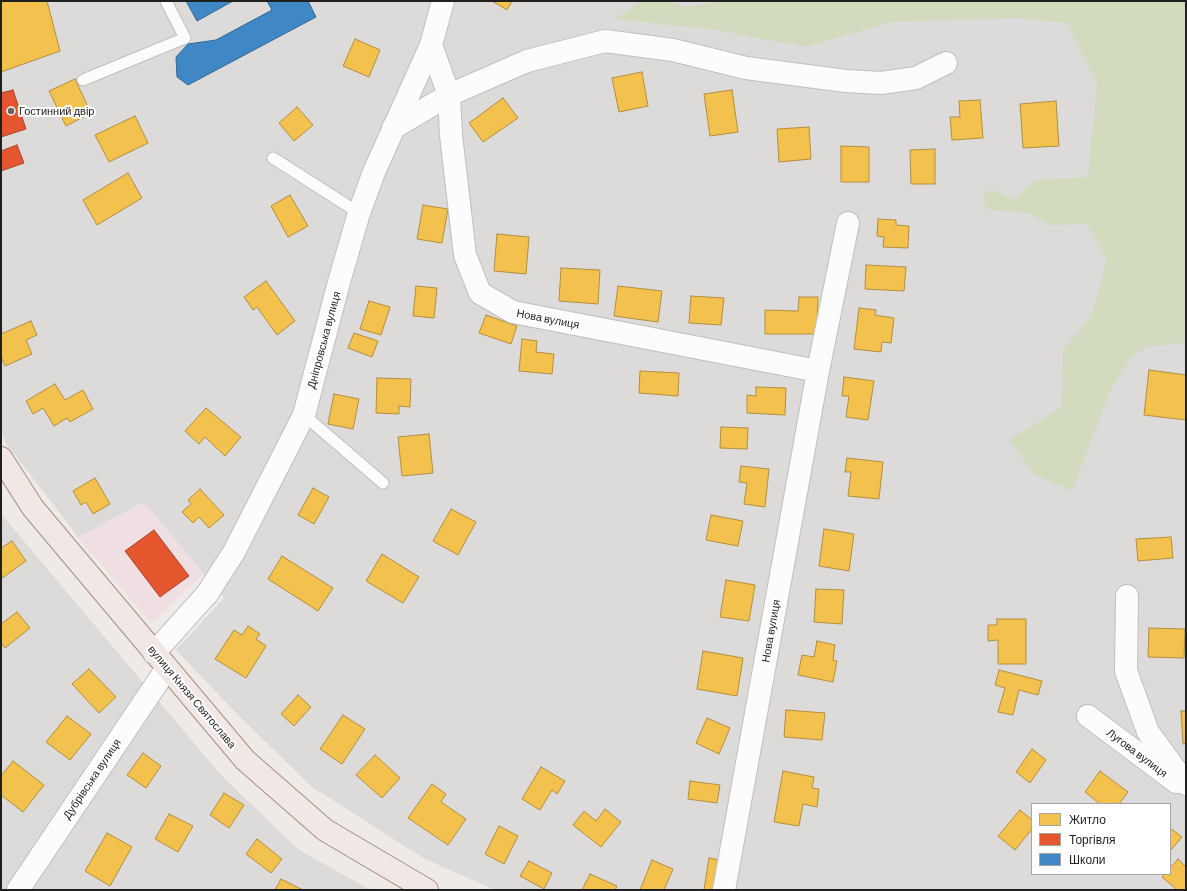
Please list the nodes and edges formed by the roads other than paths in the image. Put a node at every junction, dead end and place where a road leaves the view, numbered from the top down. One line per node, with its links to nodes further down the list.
1 (166, 1): 5 (lane)
2 (443, 1): 3 (street, Дніпровська вулиця)
3 (431, 45): 6 (street, Нова вулиця); 7 (street, Дніпровська вулиця)
4 (946, 63): 6 (street)
5 (83, 80)
6 (449, 95): 7 (street); 11 (street, Нова вулиця)
7 (393, 128): 9 (street, Дніпровська вулиця)
8 (273, 158): 9 (lane)
9 (359, 213): 12 (street, Дніпровська вулиця)
10 (848, 223): 11 (street, Нова вулиця)
11 (818, 371): 22 (street, Нова вулиця)
12 (304, 415): 14 (lane); 16 (street, Дніпровська вулиця)
13 (1, 458): 16 (main road, вулиця Князя Святослава)
14 (383, 483)
15 (1127, 596): 18 (street, Лугова вулиця)
16 (160, 660): 20 (street, Дубрівська вулиця); 21 (main road, вулиця Князя Святослава)
17 (1088, 716): 19 (street, Лугова вулиця)
18 (1186, 784)
19 (1186, 790)
20 (18, 890)
21 (427, 890)
22 (724, 890)

